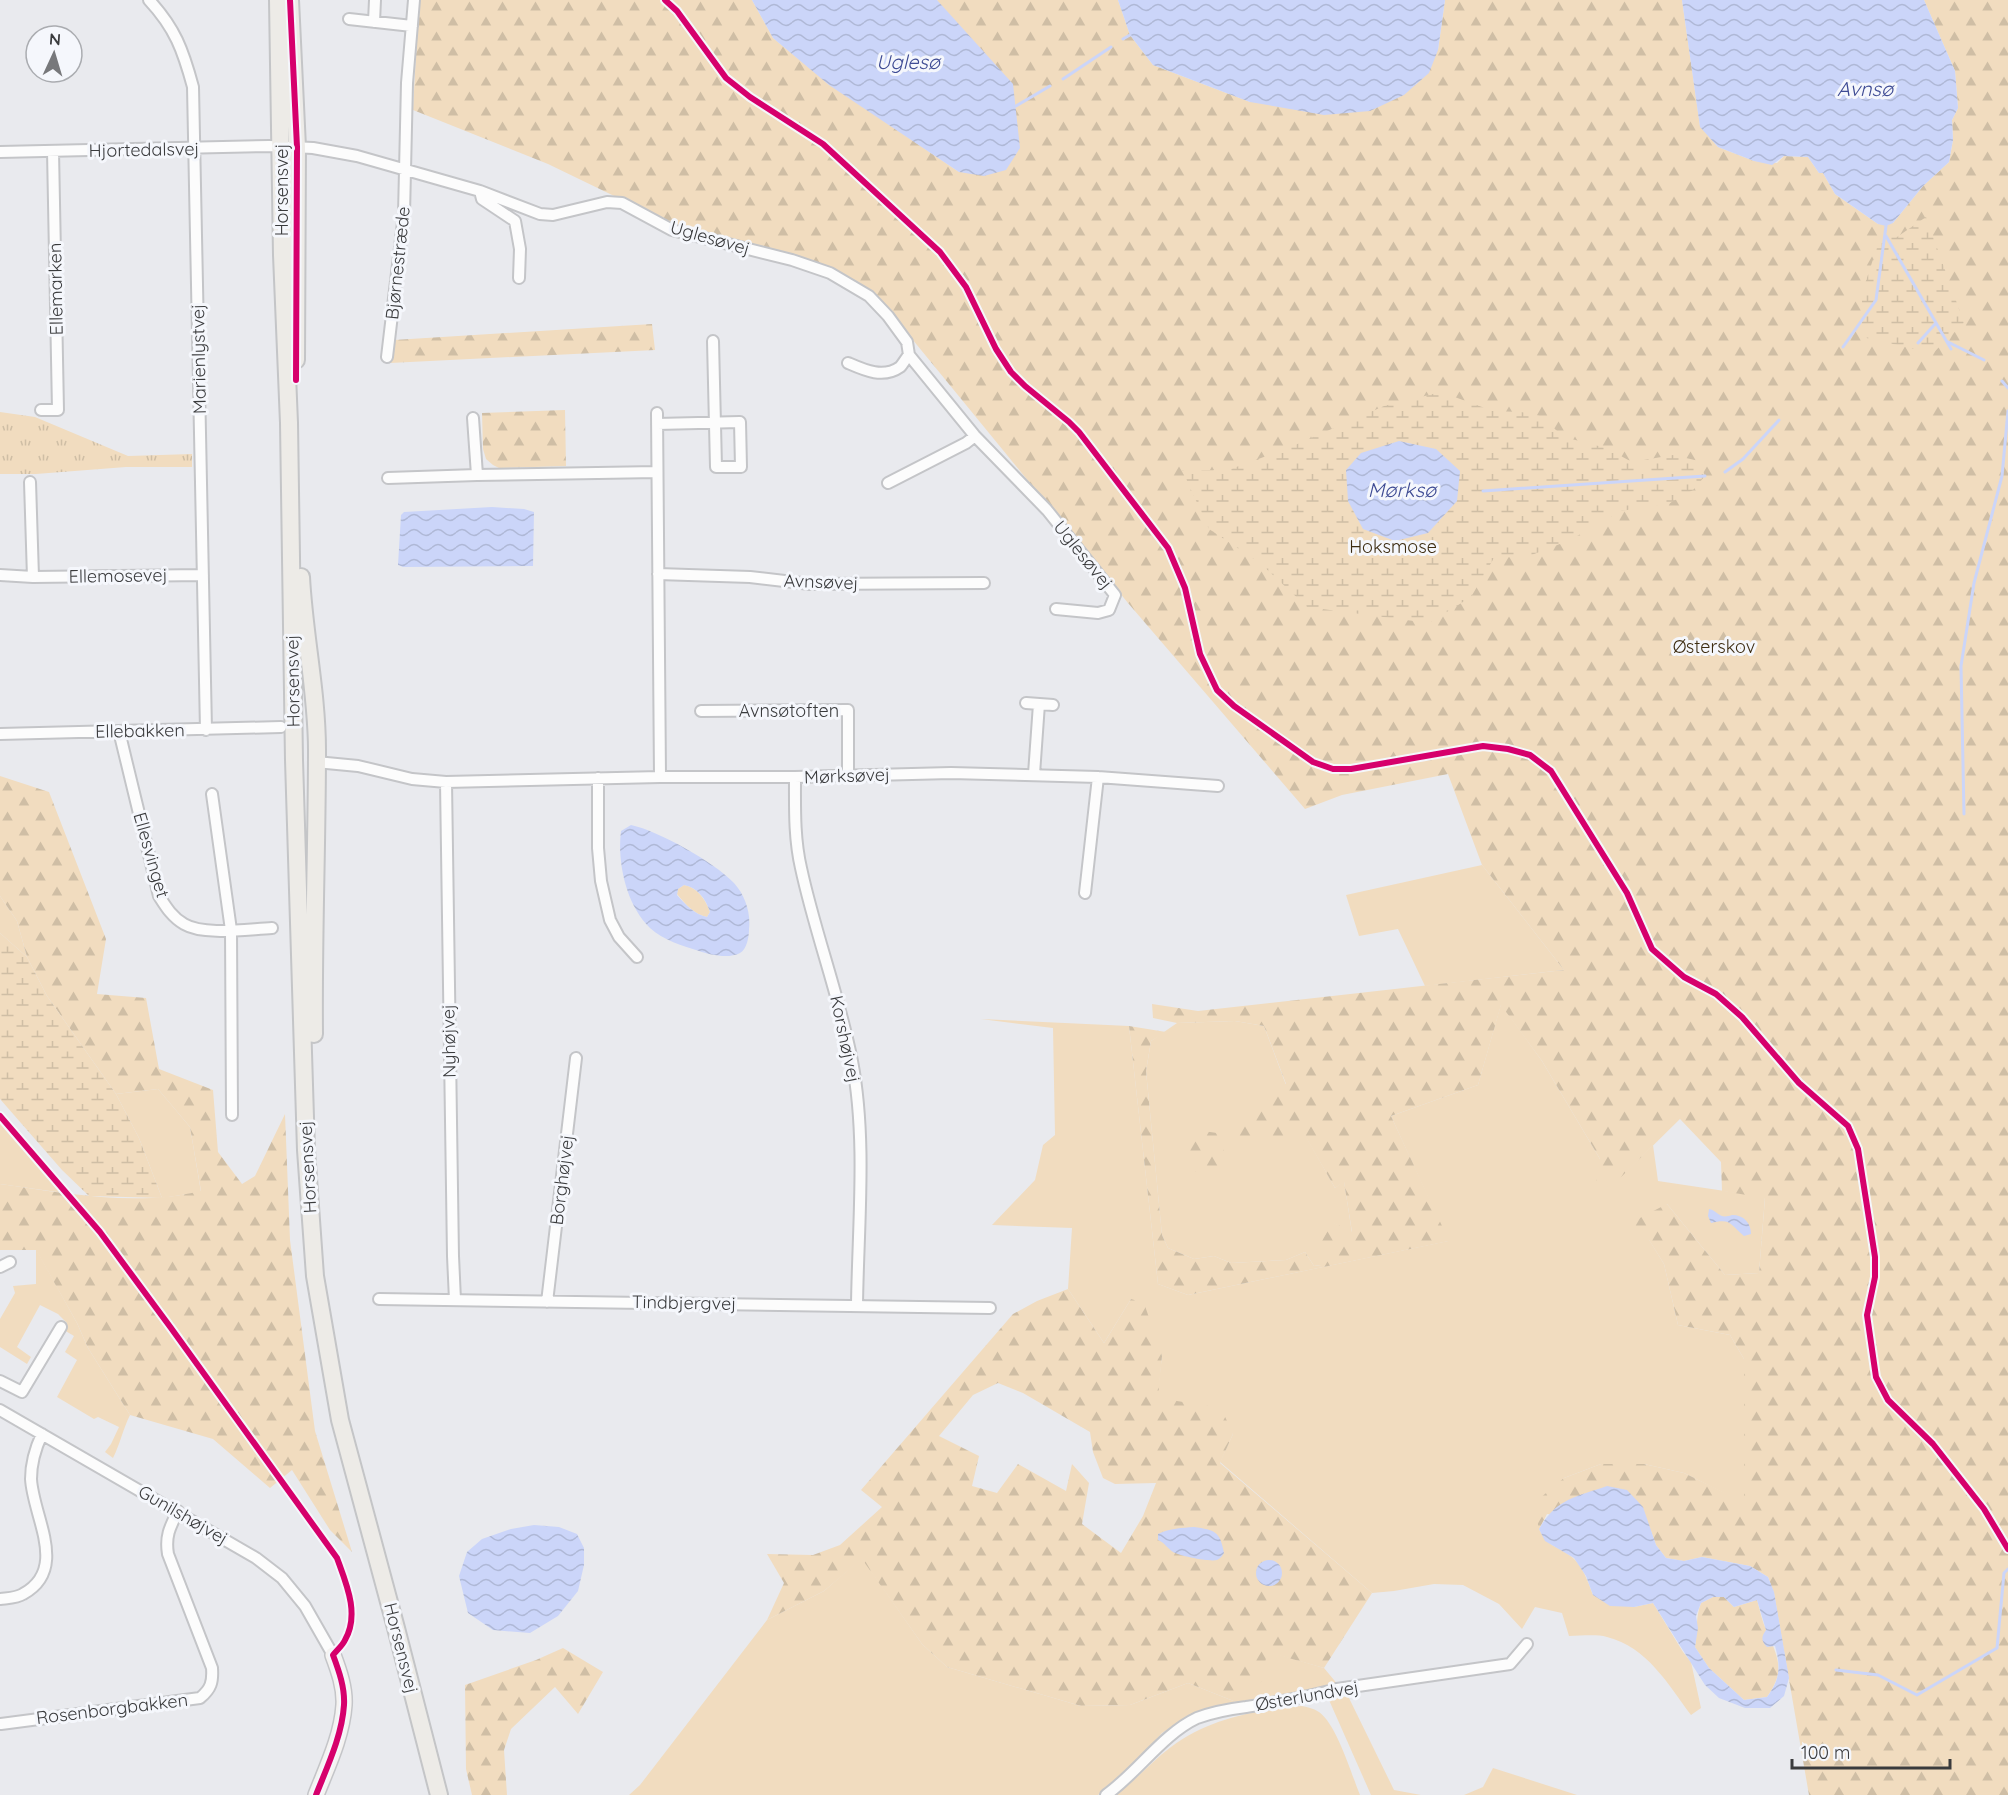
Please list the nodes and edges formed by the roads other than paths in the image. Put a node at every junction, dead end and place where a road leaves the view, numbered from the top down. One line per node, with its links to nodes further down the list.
1 (149, 0): 10 (street, Marienlystvej)
2 (278, 0): 9 (main road, Horsensvej)
3 (290, 0): 9 (main road, Horsensvej)
4 (375, 0): 7 (street)
5 (414, 0): 8 (street)
6 (349, 19): 7 (street)
7 (374, 22): 8 (street)
8 (412, 26): 13 (street)
9 (289, 147): 10 (street, Hjortedalsvej); 13 (street, Uglesøvej); 35 (main road, Horsensvej); 44 (main road, Horsensvej)
10 (195, 149): 11 (street, Hjortedalsvej); 31 (street, Marienlystvej)
11 (54, 151): 12 (street, Hjortedalsvej); 20 (street, Ellemarken)
12 (0, 152)
13 (406, 169): 14 (street, Uglesøvej); 18 (street, Bjørnestræde)
14 (480, 191): 15 (street, Uglesøvej); 17 (street, Uglesøvej)
15 (519, 278)
16 (713, 341): 22 (street)
17 (909, 355): 19 (street); 23 (street, Uglesøvej)
18 (387, 357)
19 (848, 363)
20 (41, 410)
21 (473, 418): 25 (street)
22 (715, 423): 22 (street); 24 (street)
23 (975, 436): 28 (street); 34 (street, Uglesøvej)
24 (657, 472): 25 (street); 29 (street)
25 (477, 475): 26 (street)
26 (388, 478)
27 (30, 482): 32 (street)
28 (888, 483)
29 (658, 574): 33 (street, Avnsøvej); 47 (street)
30 (0, 575): 32 (street, Ellemosevej)
31 (203, 575): 32 (street, Ellemosevej); 41 (street, Marienlystvej)
32 (33, 577)
33 (984, 583)
34 (1056, 609)
35 (293, 665): 40 (main road); 44 (main road); 54 (main road, Horsensvej)
36 (1026, 703): 37 (street)
37 (1039, 704): 38 (street); 45 (street)
38 (1053, 705)
39 (701, 711): 46 (street, Avnsøtoften)
40 (281, 727): 41 (street, Ellebakken)
41 (206, 730): 42 (street, Ellebakken)
42 (119, 731): 43 (street, Ellebakken); 57 (street, Ellesvinget)
43 (0, 734)
44 (316, 762): 51 (street, Mørksøvej); 54 (main road); 67 (main road, Horsensvej)
45 (1034, 774): 46 (street, Mørksøvej); 49 (street, Mørksøvej)
46 (848, 776): 48 (street, Mørksøvej)
47 (660, 777): 48 (street, Mørksøvej); 50 (street, Mørksøvej)
48 (795, 777): 64 (street, Korshøjvej)
49 (1098, 777): 52 (street, Mørksøvej); 55 (street)
50 (598, 778): 51 (street, Mørksøvej); 58 (street)
51 (446, 782): 62 (street, Nyhøjvej)
52 (1218, 786)
53 (212, 794): 57 (street)
54 (298, 845): 67 (main road, Horsensvej)
55 (1085, 893)
56 (272, 928): 57 (street, Ellesvinget)
57 (231, 930): 60 (street)
58 (637, 957)
59 (576, 1058): 63 (street, Borghøjvej)
60 (232, 1115)
61 (379, 1299): 62 (street, Tindbjergvej)
62 (455, 1300): 63 (street, Tindbjergvej)
63 (547, 1302): 64 (street, Tindbjergvej)
64 (856, 1305): 65 (street, Tindbjergvej)
65 (990, 1308)
66 (61, 1327): 68 (street)
67 (331, 1361): 77 (main road, Horsensvej)
68 (0, 1381)
69 (0, 1410): 70 (street, Gunilshøjvej)
70 (42, 1434): 71 (street, Gunilshøjvej); 72 (street)
71 (178, 1511): 74 (street, Gunilshøjvej); 75 (street, Rosenborgbakken)
72 (0, 1599)
73 (1527, 1644): 78 (street, Østerlundvej)
74 (333, 1655): 76 (street)
75 (1, 1724)
76 (316, 1795)
77 (438, 1795)
78 (1106, 1795)

